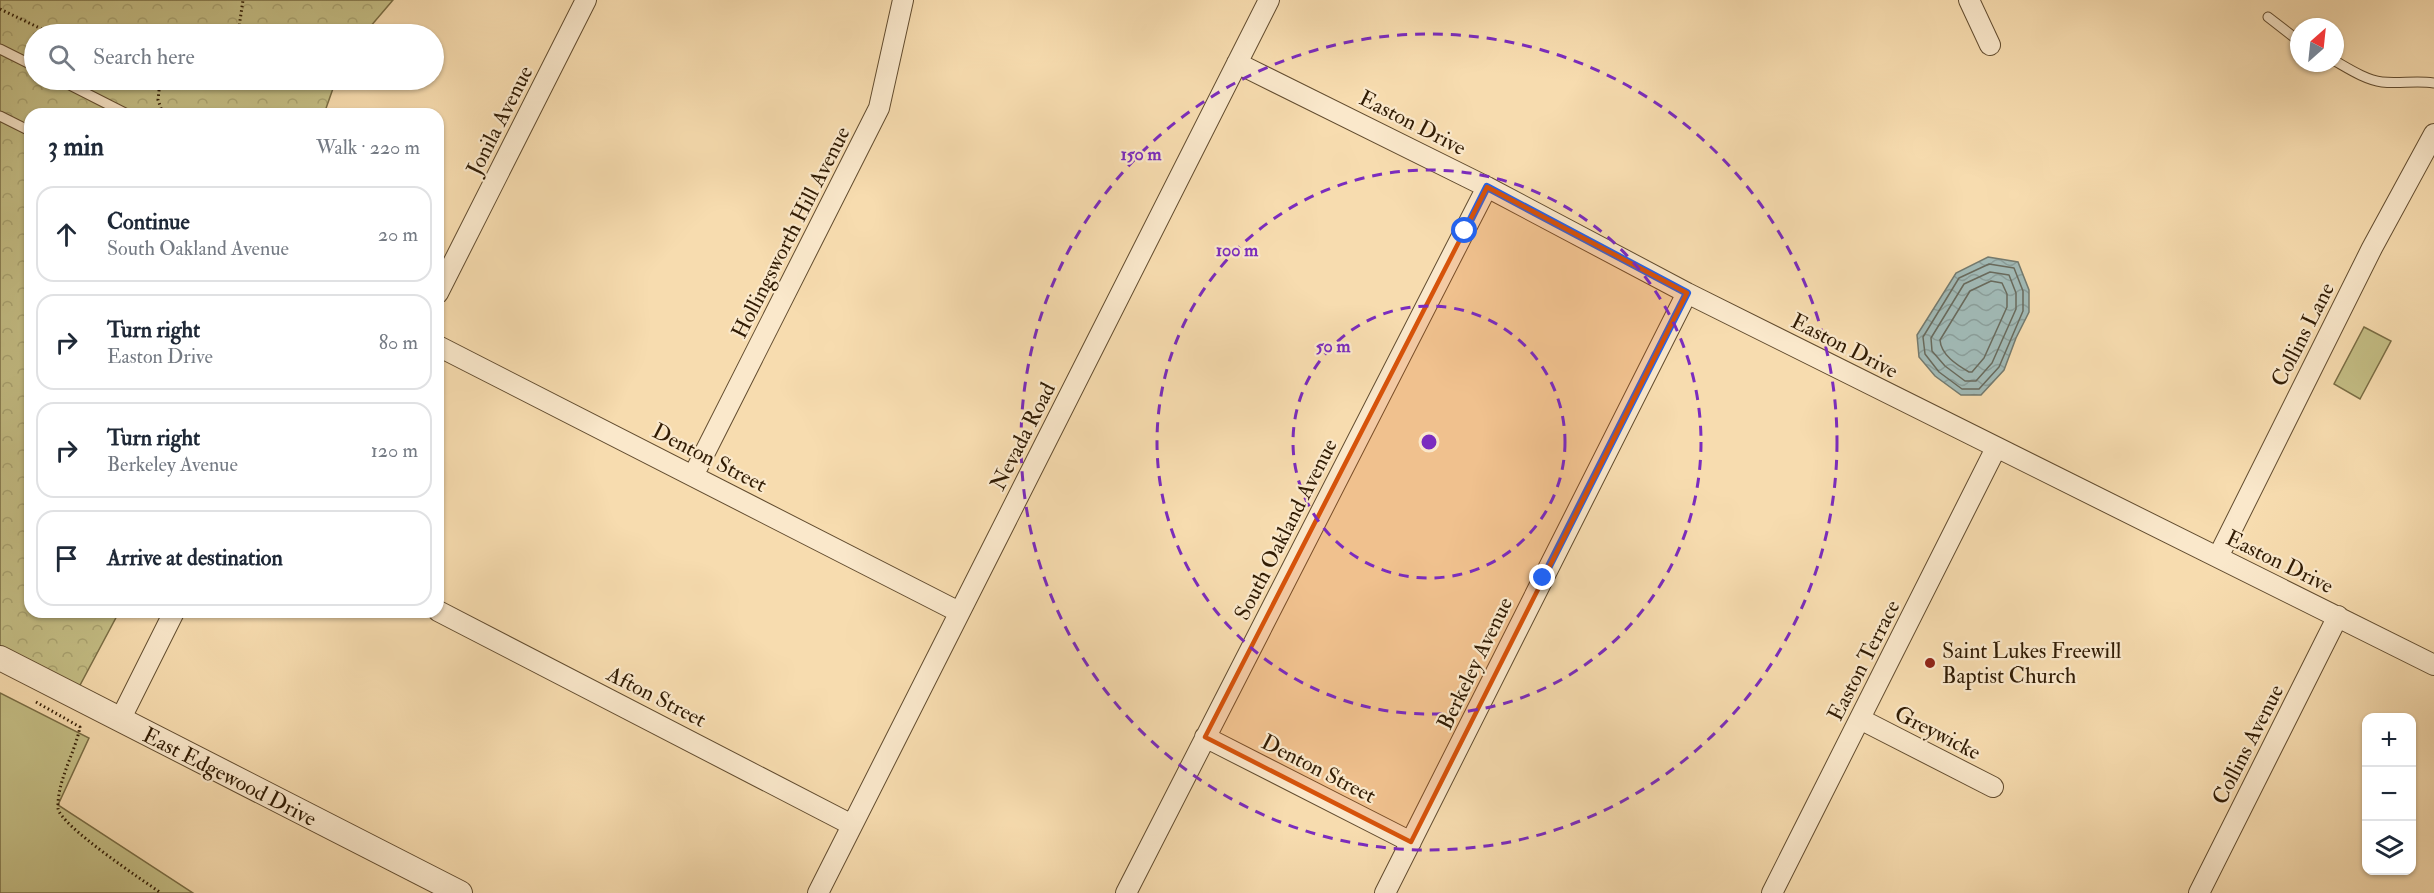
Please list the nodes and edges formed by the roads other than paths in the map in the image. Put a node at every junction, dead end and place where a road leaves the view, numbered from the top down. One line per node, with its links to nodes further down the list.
1 (586, 0): 19 (street, Jonila Avenue)
2 (903, 0): 23 (street, Hollingsworth Hill Avenue)
3 (1269, 0): 10 (street, Nevada Road)
4 (1969, 0): 7 (street)
5 (2268, 17): 6 (lane)
6 (2290, 34)
7 (1990, 45)
8 (0, 49): 9 (lane)
9 (24, 61)
10 (1237, 63): 18 (street, Easton Drive); 25 (street, Nevada Road)
11 (2344, 66): 12 (lane)
12 (2434, 84)
13 (80, 90): 14 (lane)
14 (115, 108)
15 (0, 116): 16 (lane)
16 (24, 128)
17 (2434, 134): 24 (street, Collins Lane)
18 (1487, 187): 20 (street, Easton Drive); 33 (street, South Oakland Avenue)
19 (444, 281)
20 (1687, 293): 22 (street, Easton Drive); 36 (street, Berkeley Avenue)
21 (444, 349): 23 (street, Denton Street)
22 (1996, 448): 24 (street, Easton Drive); 32 (street, Easton Terrace)
23 (693, 476): 25 (street, Denton Street)
24 (2217, 557): 27 (street, Easton Drive)
25 (959, 612): 35 (street, Nevada Road)
26 (444, 614): 35 (street, Afton Street)
27 (2338, 616): 30 (street, Easton Drive); 42 (street, Collins Avenue)
28 (171, 618): 31 (street)
29 (0, 658): 31 (street, East Edgewood Drive)
30 (2434, 665)
31 (120, 720): 37 (street, East Edgewood Drive)
32 (1860, 720): 34 (street, Greywicke); 41 (street, Easton Terrace)
33 (1205, 737): 36 (street, Denton Street); 39 (street, South Oakland Avenue)
34 (1994, 787)
35 (852, 825): 38 (street, Nevada Road)
36 (1411, 842): 40 (street, Berkeley Avenue)
37 (460, 893)
38 (818, 893)
39 (1126, 893)
40 (1385, 893)
41 (1772, 893)
42 (2199, 893)

